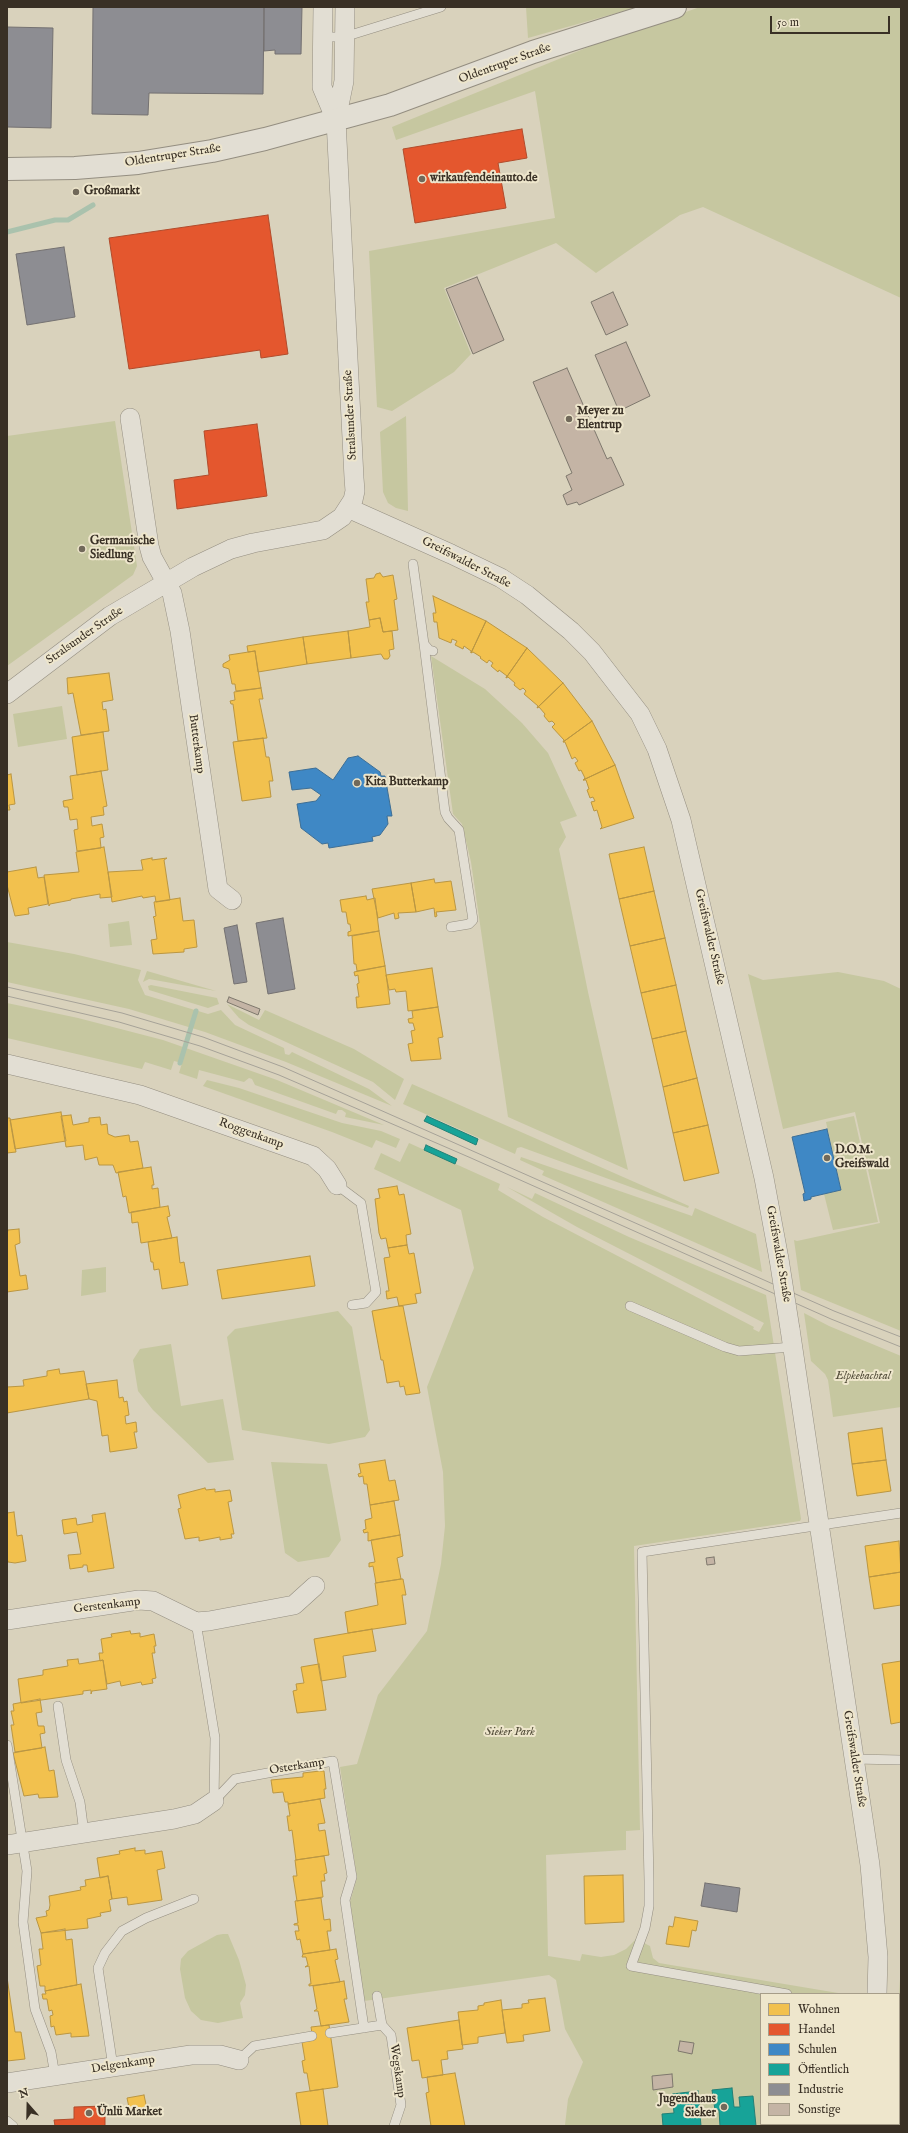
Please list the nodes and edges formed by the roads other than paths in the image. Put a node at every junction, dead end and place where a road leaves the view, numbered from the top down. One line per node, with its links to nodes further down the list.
1 (323, 7): 5 (street)
2 (345, 7): 6 (street)
3 (441, 7): 6 (lane)
4 (675, 7): 7 (street, Oldentruper Straße)
5 (323, 37): 6 (lane); 7 (street)
6 (344, 37): 7 (street)
7 (336, 120): 8 (street, Oldentruper Straße); 10 (street, Stralsunder Straße)
8 (7, 169)
9 (130, 418): 12 (street)
10 (348, 508): 12 (street, Stralsunder Straße); 22 (street, Greifswalder Straße, bridge)
11 (413, 564): 13 (lane)
12 (166, 583): 15 (street, Stralsunder Straße); 16 (street, Butterkamp)
13 (424, 644): 14 (lane); 17 (lane)
14 (433, 651)
15 (7, 694)
16 (232, 900)
17 (452, 927)
18 (7, 1064): 19 (street, Roggenkamp)
19 (337, 1185): 20 (lane, Roggenkamp)
20 (352, 1305)
21 (630, 1306): 22 (lane)
22 (792, 1338): 24 (street, Greifswalder Straße)
23 (901, 1513): 24 (lane)
24 (818, 1525): 30 (street, Greifswalder Straße); 36 (lane)
25 (315, 1586): 27 (street)
26 (7, 1620): 27 (street, Gerstenkamp)
27 (196, 1622): 32 (lane)
28 (58, 1706): 33 (lane)
29 (7, 1745): 34 (lane)
30 (854, 1759): 31 (lane); 37 (street, Greifswalder Straße)
31 (901, 1760)
32 (214, 1801): 33 (street, Osterkamp); 40 (lane, Osterkamp)
33 (84, 1833): 34 (street, Osterkamp)
34 (15, 1843): 45 (lane)
35 (194, 1899): 44 (lane)
36 (782, 1993)
37 (878, 1993)
38 (377, 1996): 39 (lane, Wegskamp)
39 (382, 2026): 40 (lane); 49 (lane, Wegskamp)
40 (364, 2028): 41 (lane)
41 (330, 2033)
42 (312, 2036): 43 (lane)
43 (239, 2060): 44 (street, Delgenkamp)
44 (113, 2067): 45 (street, Delgenkamp)
45 (55, 2076): 46 (street, Delgenkamp)
46 (7, 2083)
47 (7, 2121): 48 (lane)
48 (13, 2126)
49 (394, 2126)

